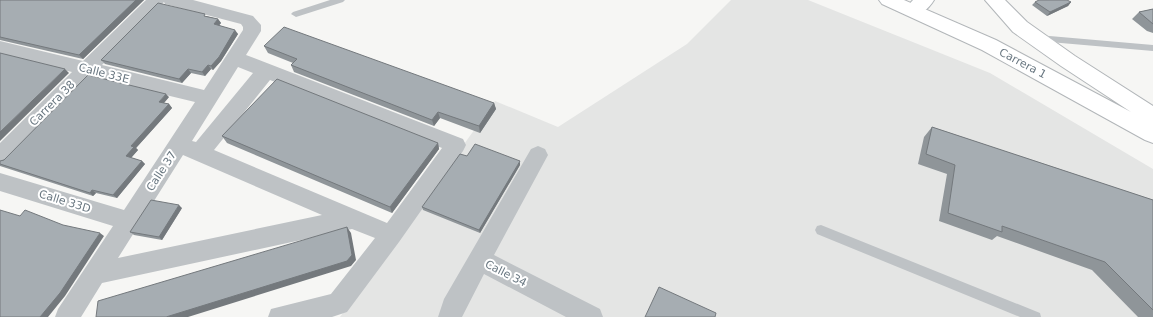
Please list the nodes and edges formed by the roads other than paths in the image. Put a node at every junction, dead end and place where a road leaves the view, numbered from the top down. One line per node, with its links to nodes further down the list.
1 (156, 0): 12 (street, Carrera 38)
2 (171, 0): 11 (street, Calle 37)
3 (340, 0): 7 (lane)
4 (888, 0): 6 (main road, Carrera 1)
5 (994, 0): 8 (main road)
6 (919, 5): 16 (main road, Carrera 1)
7 (296, 14)
8 (1036, 38): 10 (lane); 15 (main road)
9 (0, 48): 12 (street, Calle 33E)
10 (1153, 48)
11 (234, 58): 13 (street); 14 (street, Calle 37)
12 (87, 69): 14 (street, Calle 33E); 19 (street, Carrera 38)
13 (266, 71): 18 (street); 25 (street)
14 (208, 98): 17 (street, Calle 37)
15 (1153, 116)
16 (1153, 134)
17 (179, 144): 18 (street); 23 (street, Calle 37)
18 (200, 152): 22 (street)
19 (0, 156)
20 (538, 156): 26 (street)
21 (0, 182): 23 (street, Calle 33D)
22 (352, 219): 25 (street); 27 (street)
23 (129, 221): 27 (street, Calle 37)
24 (821, 230): 32 (lane)
25 (391, 235): 29 (street)
26 (479, 260): 30 (street, Calle 34); 31 (street, Calle 34)
27 (95, 274): 28 (street, Calle 37)
28 (67, 317)
29 (280, 317)
30 (450, 317)
31 (591, 317)
32 (1035, 317)

